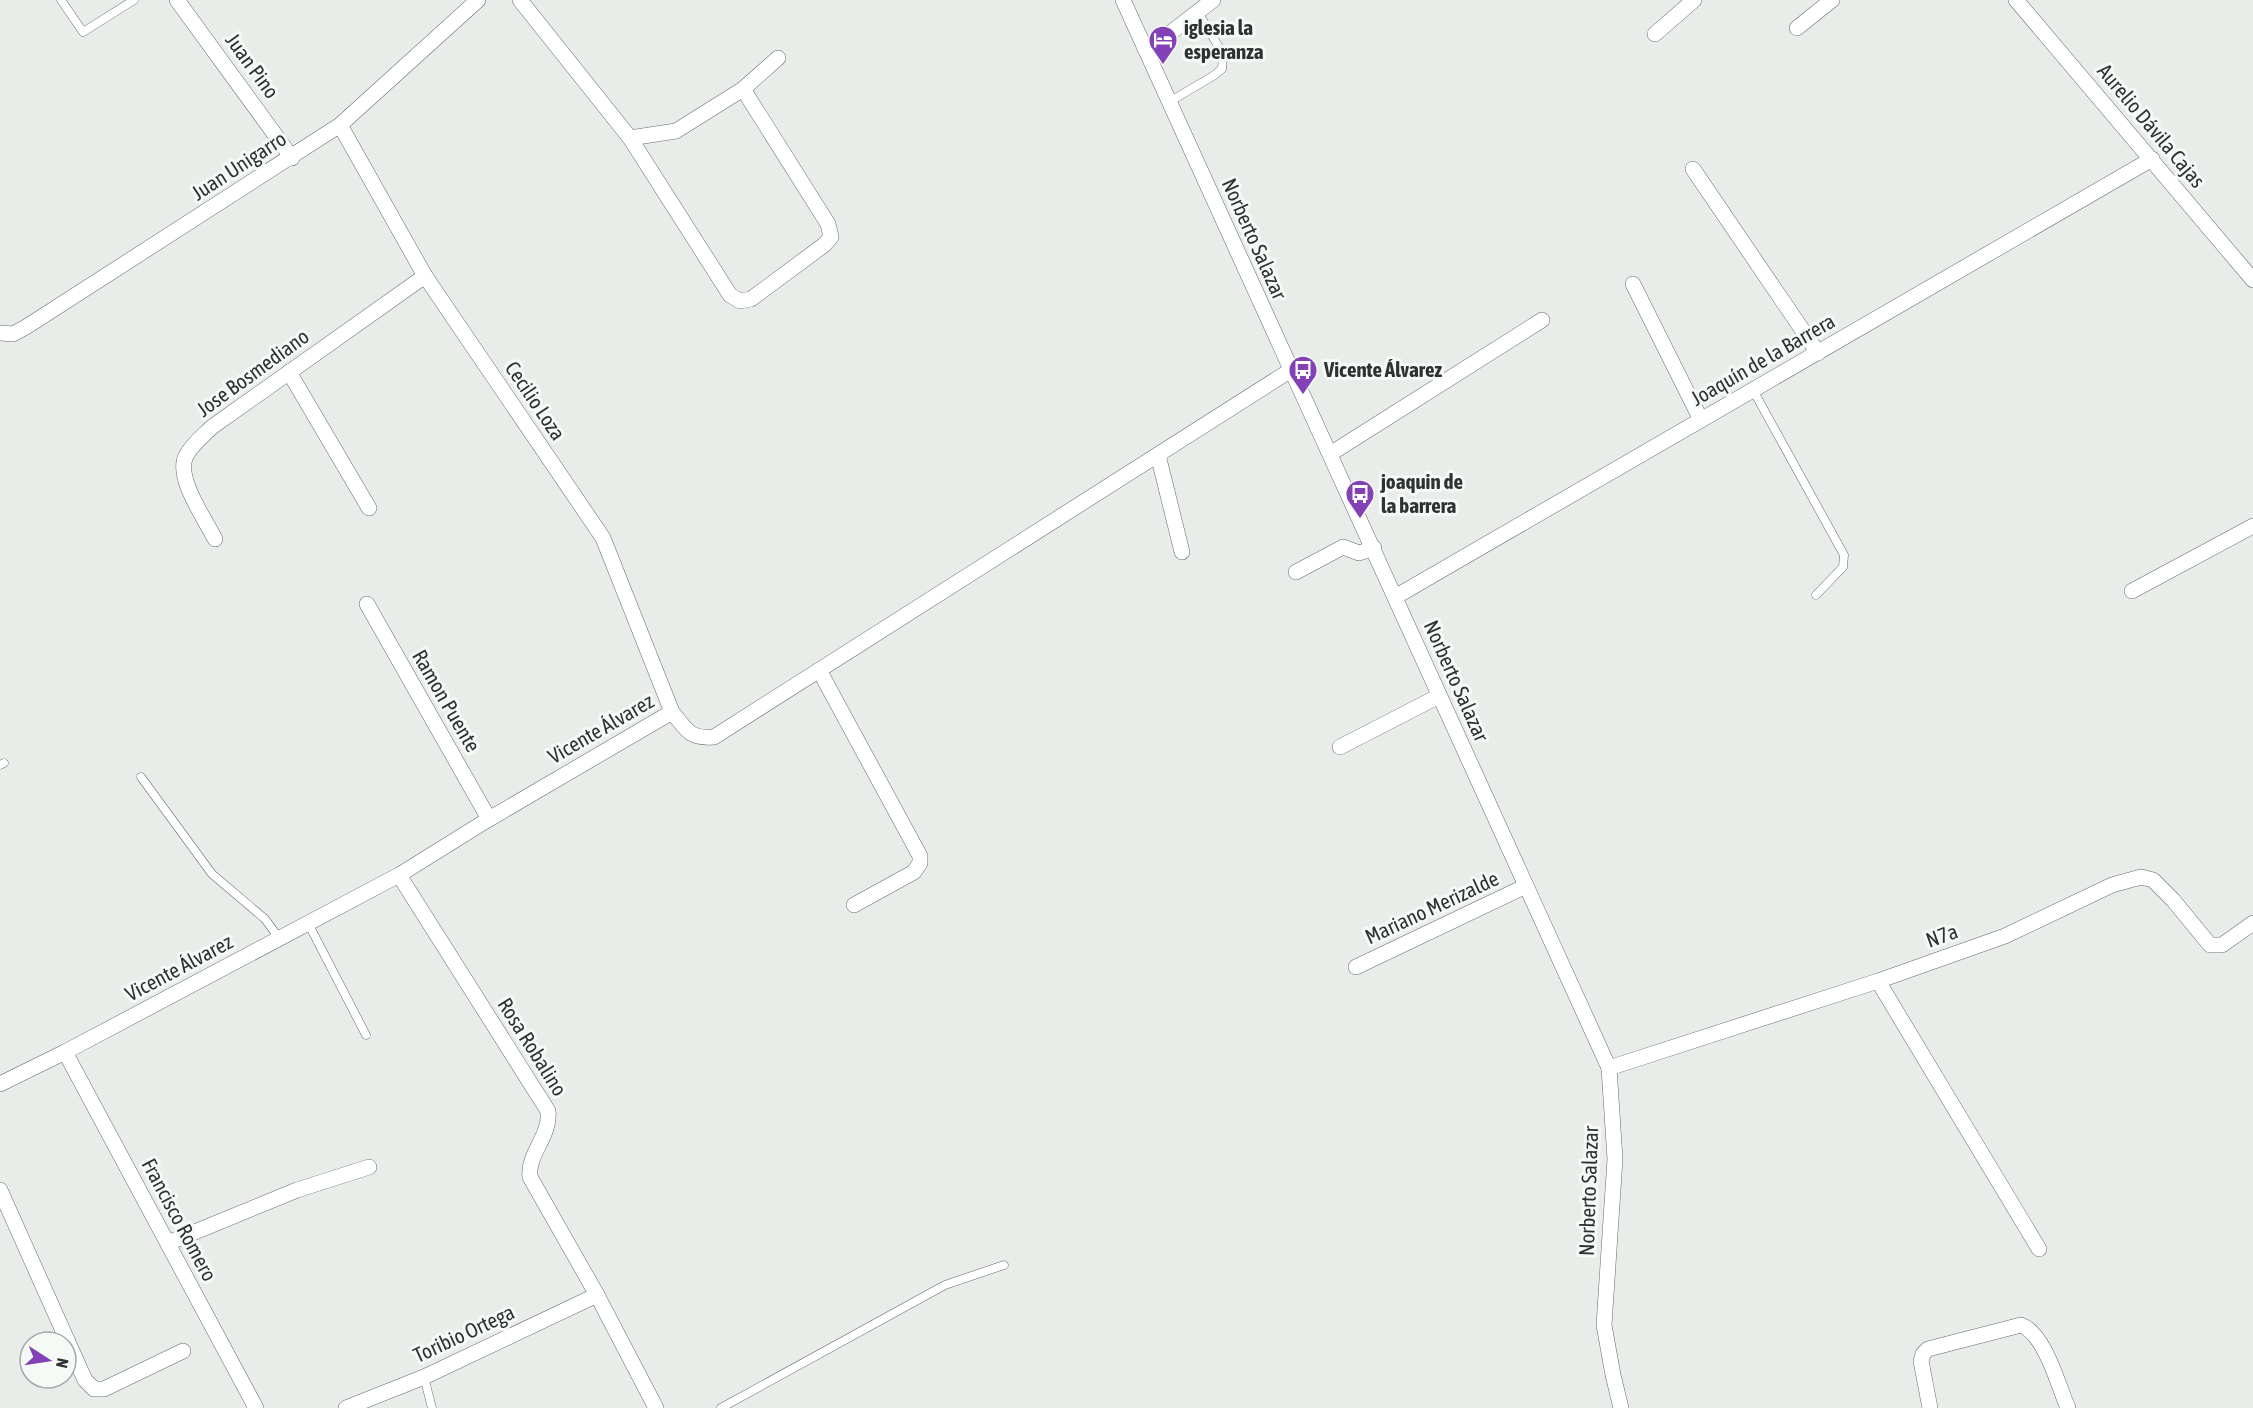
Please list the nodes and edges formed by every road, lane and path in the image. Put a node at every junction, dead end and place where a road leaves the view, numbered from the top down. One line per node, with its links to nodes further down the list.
1 (61, 0): 2 (lane)
2 (134, 0)
3 (177, 0): 20 (street, Juan Pino)
4 (478, 0): 18 (street, Juan Unigarro)
5 (520, 0): 19 (street)
6 (1122, 0): 14 (street, Norberto Salazar)
7 (1213, 0): 11 (street)
8 (1694, 0): 13 (street)
9 (1832, 0): 12 (street)
10 (2016, 0): 21 (street, Aurelio Dávila Cajas)
11 (1198, 12): 14 (street); 17 (lane)
12 (1797, 28)
13 (1655, 34)
14 (1145, 49): 17 (street, Norberto Salazar)
15 (778, 58): 16 (street)
16 (743, 89): 19 (street); 19 (street)
17 (1169, 102): 29 (street, Norberto Salazar)
18 (340, 125): 20 (street, Juan Unigarro); 23 (street, Cecilio Loza)
19 (630, 138)
20 (292, 158): 27 (street, Juan Unigarro)
21 (2152, 159): 24 (street, Aurelio Dávila Cajas); 28 (street, Joaquín de la Barrera)
22 (1693, 169): 28 (street)
23 (425, 276): 30 (street, Jose Bosmediano); 47 (street, Cecilio Loza)
24 (2253, 280)
25 (1633, 285): 32 (street)
26 (1542, 320): 34 (street)
27 (0, 333)
28 (1818, 353): 31 (street, Joaquín de la Barrera)
29 (1291, 370): 33 (street, Vicente Álvarez); 34 (street, Norberto Salazar)
30 (289, 372): 35 (street); 37 (street, Jose Bosmediano)
31 (1753, 390): 32 (street, Joaquín de la Barrera); 42 (lane)
32 (1701, 420): 43 (street, Joaquín de la Barrera)
33 (1158, 454): 39 (street); 45 (street, Vicente Álvarez)
34 (1330, 454): 38 (street, Norberto Salazar)
35 (369, 508)
36 (2253, 526): 41 (street)
37 (215, 539)
38 (1374, 548): 40 (street); 43 (street, Norberto Salazar)
39 (1182, 552)
40 (1296, 572)
41 (2132, 591)
42 (1816, 595)
43 (1395, 597): 46 (street, Norberto Salazar)
44 (367, 604): 50 (street, Ramon Puente)
45 (819, 670): 47 (street, Vicente Álvarez); 53 (street)
46 (1439, 696): 48 (street); 52 (street, Norberto Salazar)
47 (672, 712): 50 (street, Vicente Álvarez)
48 (1340, 747)
49 (141, 777): 56 (lane)
50 (489, 819): 51 (street, Vicente Álvarez)
51 (399, 875): 54 (street, Vicente Álvarez); 68 (street, Rosa Robalino)
52 (1526, 886): 57 (street, Mariano Merizalde); 61 (street, Norberto Salazar)
53 (854, 905)
54 (308, 923): 56 (street, Vicente Álvarez); 59 (lane)
55 (2253, 923): 58 (street, N7a)
56 (279, 939): 60 (street, Vicente Álvarez)
57 (1356, 967)
58 (1878, 981): 61 (street, N7a); 66 (street)
59 (366, 1035)
60 (65, 1052): 62 (street, Vicente Álvarez); 65 (street, Francisco Romero)
61 (1609, 1068): 76 (street, Norberto Salazar)
62 (0, 1084)
63 (369, 1167): 65 (street)
64 (0, 1190): 69 (street)
65 (168, 1243): 71 (street, Francisco Romero)
66 (2039, 1249)
67 (1004, 1265): 75 (lane)
68 (597, 1295): 70 (street, Toribio Ortega); 74 (street, Rosa Robalino)
69 (183, 1351)
70 (424, 1377): 72 (street, Toribio Ortega); 73 (lane)
71 (256, 1408)
72 (346, 1408)
73 (432, 1408)
74 (656, 1408)
75 (721, 1408)
76 (1621, 1408)
77 (1930, 1408): 78 (street)
78 (2068, 1408)

